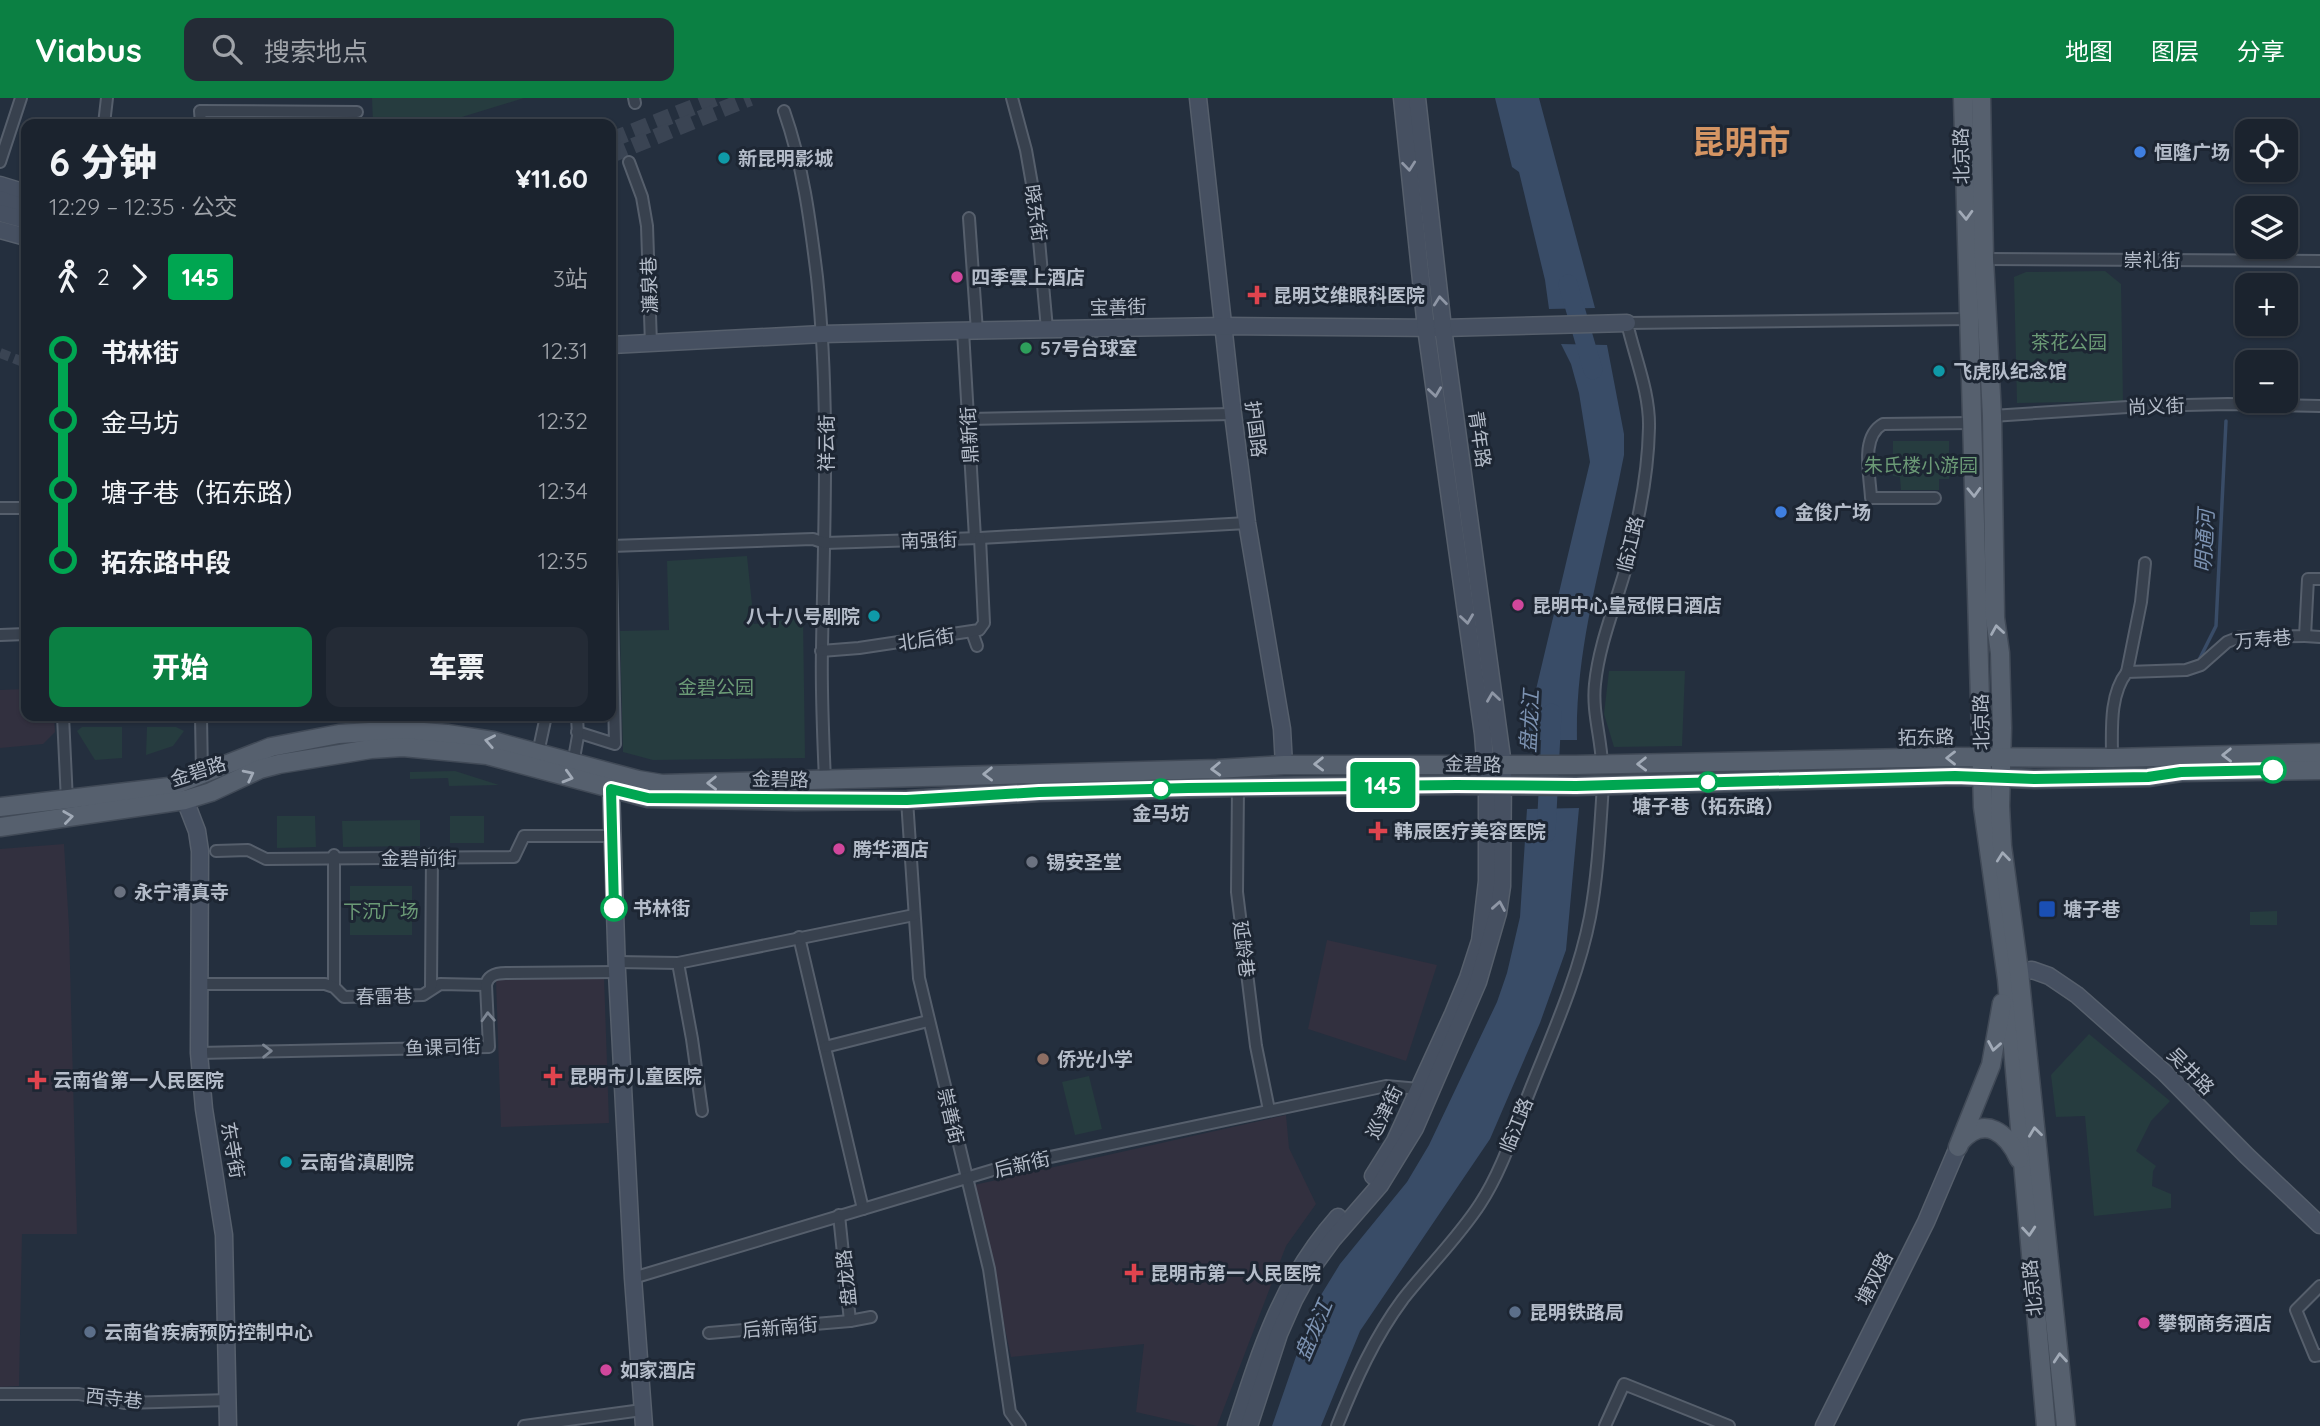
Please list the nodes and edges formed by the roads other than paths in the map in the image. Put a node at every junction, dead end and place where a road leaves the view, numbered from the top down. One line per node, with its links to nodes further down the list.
1 (21, 98): 13 (street)
2 (107, 98): 11 (street)
3 (1012, 98): 30 (street, 晓东街)
4 (1198, 98): 28 (street, 护国路)
5 (1402, 98): 29 (street, 青年路, one-way to 29)
6 (1417, 98): 29 (street, 青年路, one-way to 6)
7 (1963, 98): 26 (main road, 北京路, one-way to 26)
8 (1981, 98): 24 (main road, 北京路)
9 (784, 111): 32 (street, 祥云街)
10 (357, 112): 12 (street)
11 (105, 119)
12 (201, 119)
13 (0, 162)
14 (629, 162): 33 (street, 濂泉巷)
15 (0, 185): 16 (street)
16 (21, 191)
17 (0, 199): 18 (street)
18 (21, 206)
19 (0, 213): 21 (street)
20 (969, 218): 31 (street, 鼎新街)
21 (21, 219)
22 (0, 230): 23 (street)
23 (21, 236)
24 (1984, 259): 25 (street, 崇礼街); 37 (main road, 北京路)
25 (2320, 261)
26 (1969, 318): 27 (street); 39 (main road, 北京路)
27 (1627, 323): 29 (street, 宝善街); 69 (street, 临江路)
28 (1223, 326): 29 (street, 宝善街); 30 (street, 宝善街); 36 (street, 护国路)
29 (1435, 328): 71 (street, 青年路)
30 (1048, 329): 31 (street, 宝善街)
31 (970, 331): 32 (street, 宝善街); 38 (street, 鼎新街)
32 (823, 334): 33 (street, 宝善街); 45 (street, 祥云街)
33 (651, 344): 34 (street, 宝善街)
34 (616, 345)
35 (2320, 407): 37 (street, 尚义街)
36 (1233, 414): 38 (street); 43 (street, 护国路)
37 (1992, 416): 66 (main road, 北京路, one-way to 37)
38 (968, 419): 44 (street, 鼎新街)
39 (1972, 423): 40 (street); 65 (main road, 北京路, one-way to 65)
40 (1935, 498)
41 (0, 508): 42 (street)
42 (21, 508)
43 (1247, 523): 44 (street, 南强街); 70 (street, 护国路)
44 (978, 538): 45 (street, 南强街); 49 (street, 北后街)
45 (825, 543): 46 (street, 南强街); 55 (street, 祥云街)
46 (616, 547)
47 (2145, 563): 56 (street)
48 (2320, 579): 52 (street, 万寿巷)
49 (972, 632): 54 (street); 55 (street, 北后街)
50 (21, 634): 51 (street)
51 (0, 635)
52 (2305, 636): 53 (street); 56 (street, 万寿巷)
53 (2320, 637)
54 (977, 646)
55 (821, 651): 77 (street, 祥云街)
56 (2127, 672): 67 (street)
57 (63, 721): 85 (street)
58 (201, 721): 74 (street)
59 (545, 721): 63 (street)
60 (577, 721): 62 (street)
61 (614, 721): 62 (street)
62 (578, 732): 68 (street)
63 (538, 753): 68 (main road, 金碧路); 74 (main road, 金碧路, one-way to 74)
64 (2320, 753): 67 (main road, 拓东路, one-way to 67)
65 (1980, 758): 66 (main road, 拓东路); 69 (main road, 拓东路, one-way to 69); 75 (main road, 北京路)
66 (2002, 758): 67 (main road, 拓东路); 76 (main road, 北京路)
67 (2112, 758)
68 (573, 764): 77 (main road, 金碧路, one-way to 68)
69 (1602, 764): 72 (main road, 拓东路)
70 (1284, 765): 71 (main road, 金碧路, one-way to 70); 77 (main road, 金碧路, one-way to 77)
71 (1494, 765): 72 (main road, 金碧路); 79 (street, 青年路)
72 (1575, 765)
73 (2320, 770): 76 (main road, 拓东路)
74 (202, 775): 85 (main road, 金碧路)
75 (1981, 778): 76 (main road, 拓东路); 78 (main road, 拓东路); 96 (main road, 北京路)
76 (2001, 779): 96 (main road, 北京路, one-way to 76)
77 (825, 780)
78 (1604, 785): 80 (main road, 拓东路); 127 (street, 临江路)
79 (1502, 786): 80 (main road, 金碧路); 81 (main road, 金碧路); 104 (street, 巡津街); 126 (street, 巡津街, one-way to 79)
80 (1576, 786)
81 (1238, 787): 84 (main road, 金碧路); 105 (street, 延龄巷)
82 (611, 789): 83 (main road, 金碧路, one-way to 82); 84 (main road, 金碧路); 88 (street)
83 (185, 800): 87 (main road, 金碧路, one-way to 83); 97 (street, 东寺街)
84 (907, 800): 92 (street, 崇善街)
85 (67, 801): 86 (main road, 金碧路)
86 (0, 807)
87 (0, 827)
88 (612, 836): 90 (street, 金碧前街); 95 (street)
89 (216, 851): 91 (street, 金碧前街)
90 (432, 856): 91 (street, 金碧前街); 100 (street)
91 (334, 857): 99 (street)
92 (914, 915): 93 (street); 101 (street, 崇善街)
93 (799, 937): 94 (street); 102 (street)
94 (678, 963): 95 (street); 106 (street)
95 (617, 967): 98 (street); 113 (street)
96 (2013, 975): 107 (main road, one-way to 107); 108 (main road, 北京路); 112 (street, 吴井路); 132 (main road, 北京路, one-way to 96)
97 (200, 984): 99 (street, 春雷巷); 103 (street, 东寺街)
98 (486, 985): 100 (street, 春雷巷); 103 (street, 鱼课司街, one-way to 98)
99 (334, 987): 100 (street, 春雷巷)
100 (432, 987)
101 (928, 1021): 102 (street); 109 (street, 崇善街)
102 (825, 1047): 110 (street)
103 (199, 1053): 120 (street, 东寺街)
104 (1419, 1089): 105 (street, 后新街); 125 (street, 巡津街)
105 (1269, 1110): 109 (street, 后新街)
106 (702, 1111)
107 (1958, 1147): 108 (main road); 130 (street, 塘双路)
108 (2023, 1173): 131 (main road, 北京路, one-way to 131)
109 (965, 1178): 110 (street, 后新街); 124 (street, 崇善街)
110 (863, 1209): 111 (street, 后新街)
111 (839, 1215): 113 (street, 后新街); 116 (street, 盘龙路)
112 (2320, 1225)
113 (633, 1278): 121 (street)
114 (2320, 1286): 118 (street)
115 (871, 1317): 116 (street, 盘龙路)
116 (850, 1321): 117 (street, 后新南街)
117 (709, 1333)
118 (2320, 1355)
119 (0, 1394): 120 (street, 西寺巷)
120 (229, 1400): 122 (street, 东寺街)
121 (643, 1418): 123 (street)
122 (229, 1426)
123 (524, 1426)
124 (1020, 1426)
125 (1236, 1426)
126 (1249, 1426)
127 (1337, 1426)
128 (1605, 1426): 129 (street)
129 (1729, 1426)
130 (1824, 1426)
131 (2046, 1426)
132 (2066, 1426)

